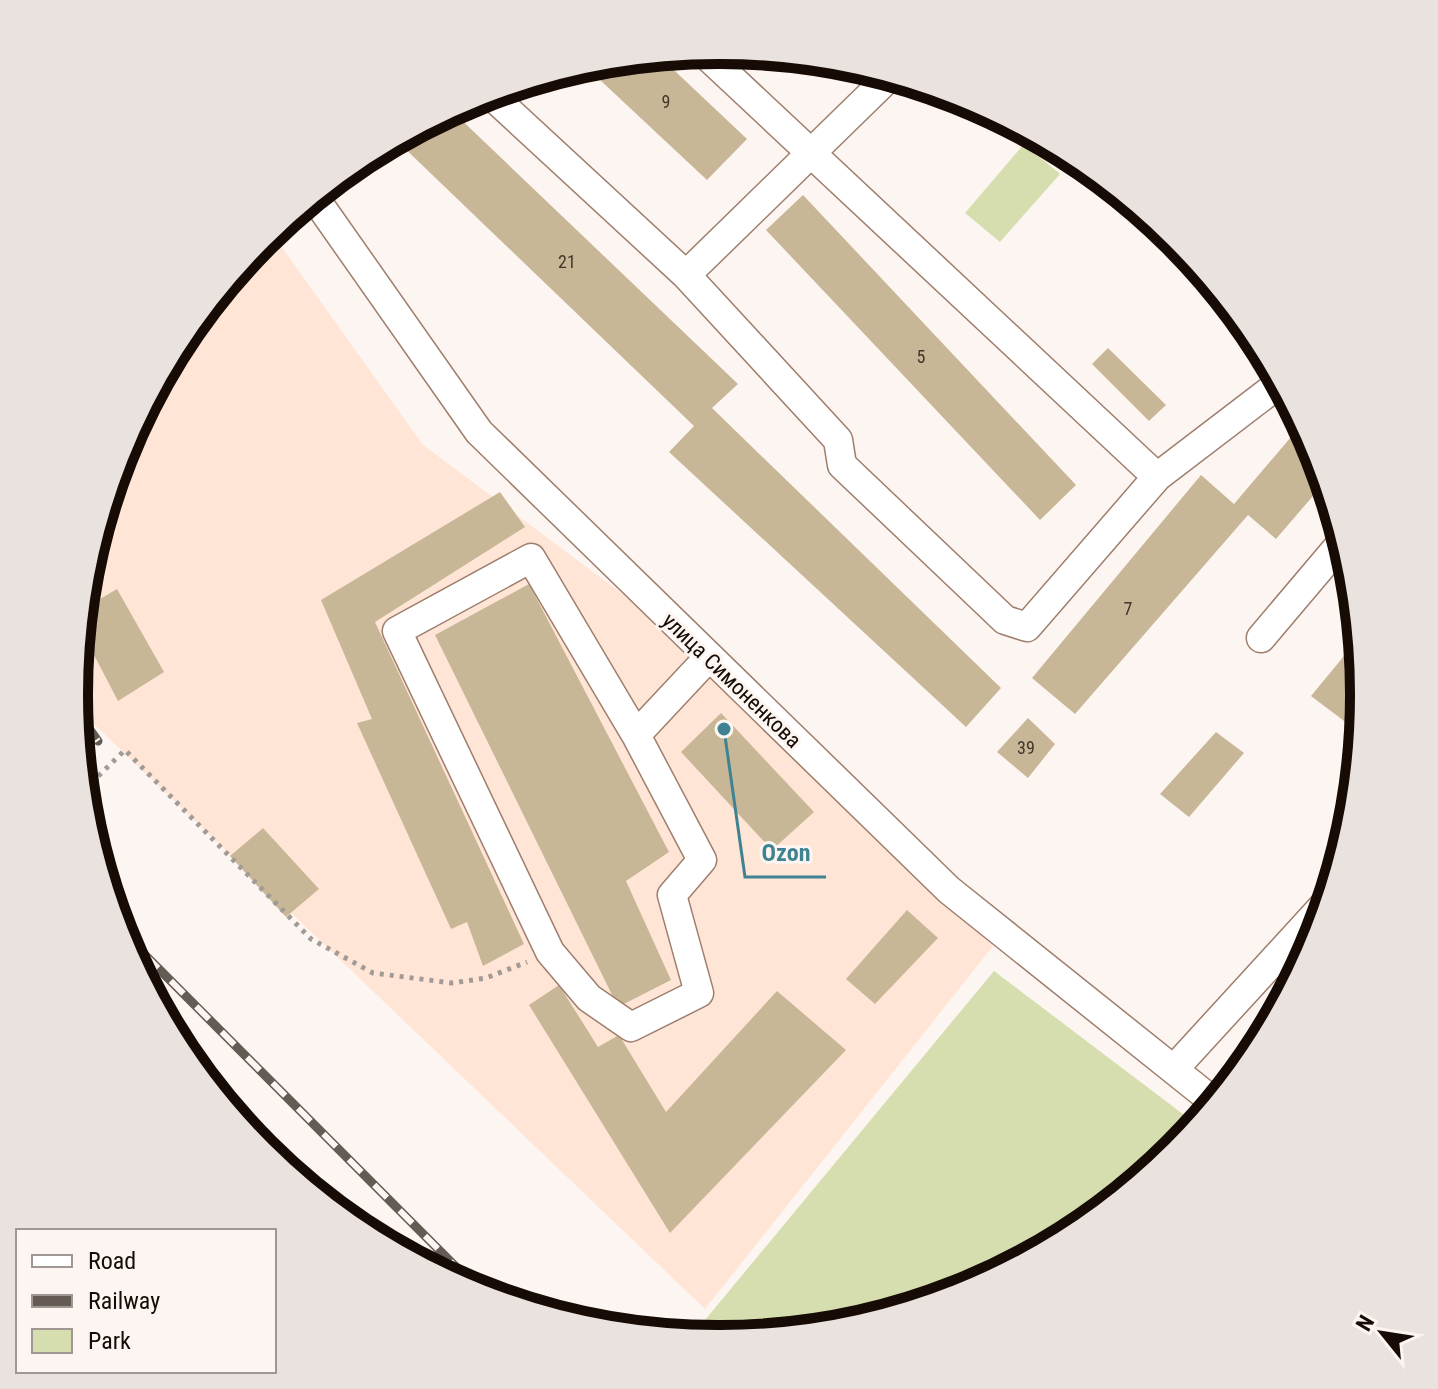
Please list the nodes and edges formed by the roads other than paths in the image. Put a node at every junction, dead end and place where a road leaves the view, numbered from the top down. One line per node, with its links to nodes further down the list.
1 (716, 64): 4 (street)
2 (881, 85): 4 (street)
3 (500, 103): 6 (street)
4 (810, 154): 6 (street); 8 (street)
5 (320, 206): 11 (street, улица Симоненкова)
6 (686, 275): 8 (street)
7 (1271, 390): 8 (street)
8 (1157, 477)
9 (1333, 553): 10 (street)
10 (1261, 638)
11 (709, 657): 12 (street); 14 (street, улица Симоненкова)
12 (636, 735): 12 (street)
13 (1306, 925): 14 (street)
14 (1174, 1069): 15 (street, улица Симоненкова)
15 (1205, 1095)

